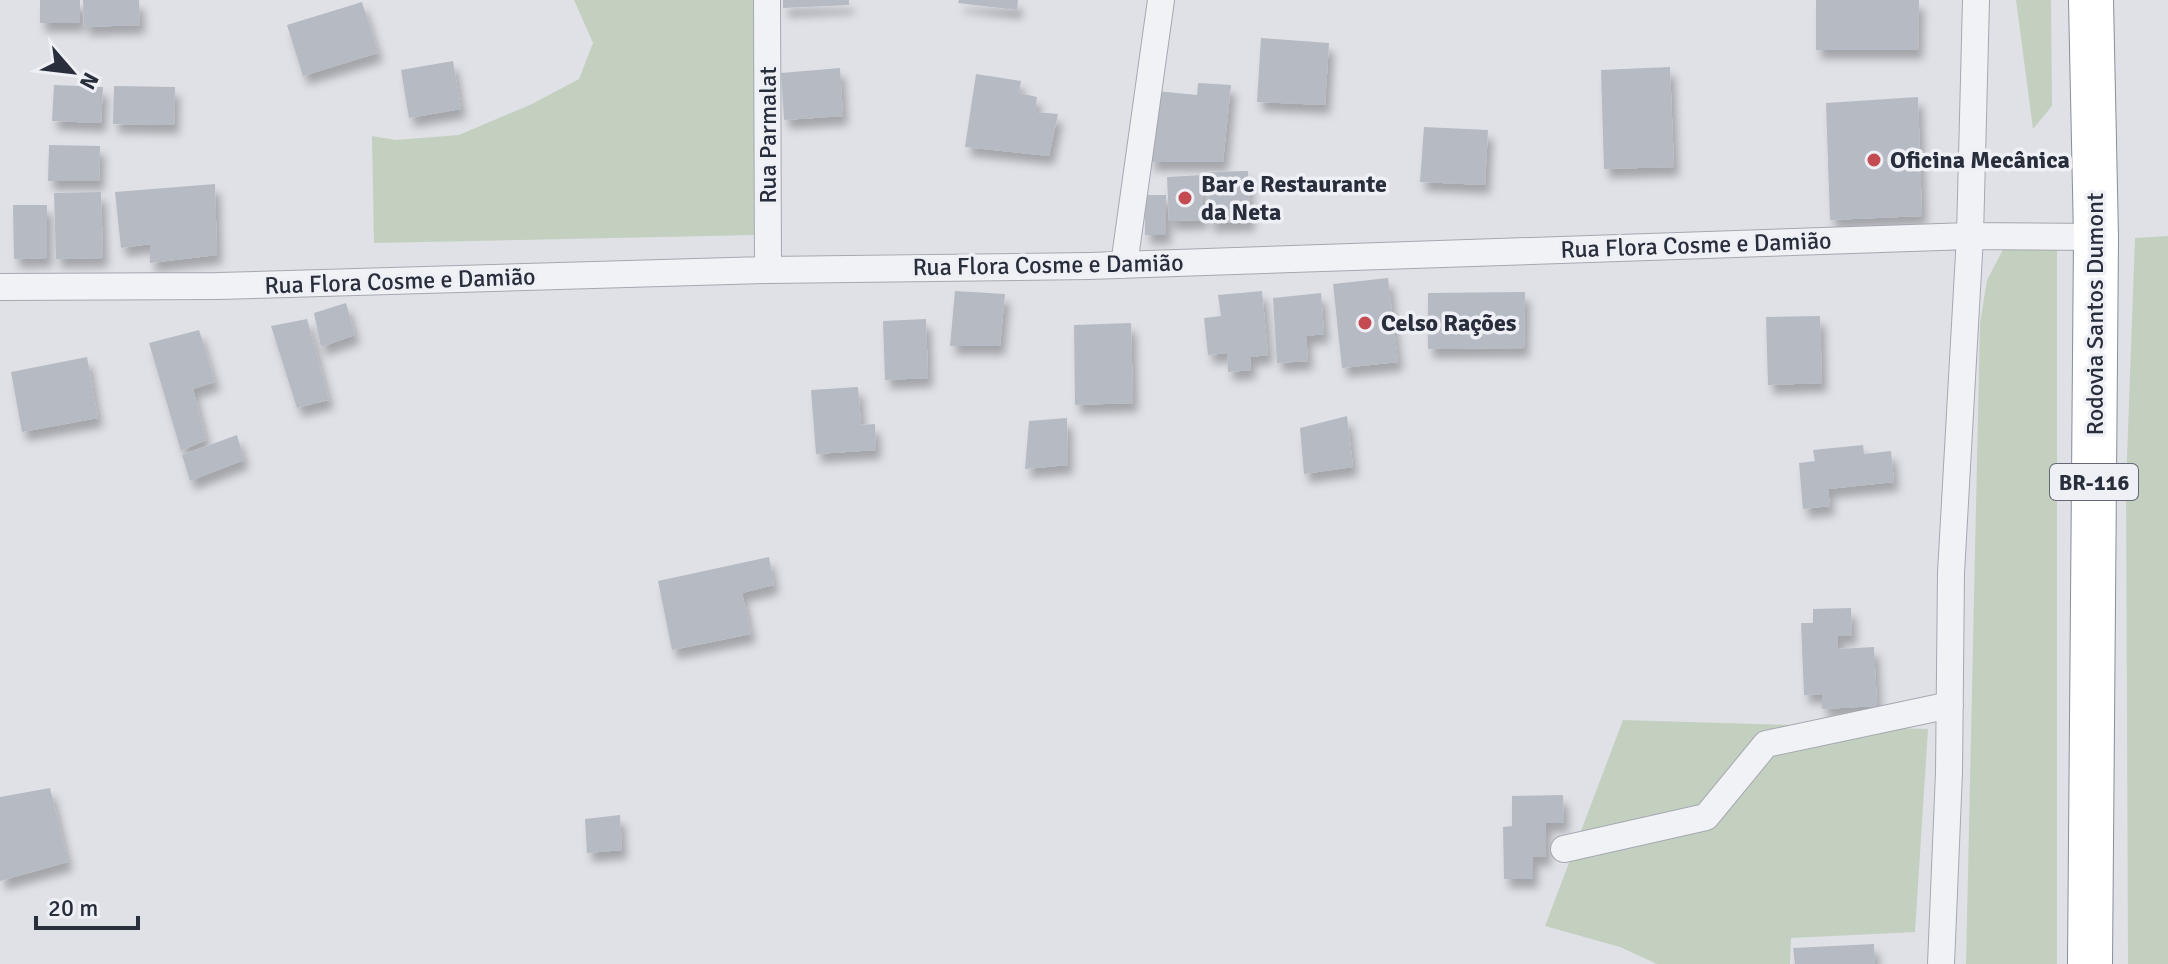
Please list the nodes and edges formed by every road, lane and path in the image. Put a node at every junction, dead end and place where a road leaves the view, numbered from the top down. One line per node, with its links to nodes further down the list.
1 (767, 0): 8 (street, Rua Parmalat)
2 (1161, 0): 7 (street)
3 (1976, 0): 5 (street)
4 (2096, 1): 6 (highway, Rodovia Santos Dumont / BR-116)
5 (1970, 236): 6 (street, Rua Flora Cosme e Damião); 7 (street, Rua Flora Cosme e Damião); 10 (street)
6 (2096, 237): 13 (highway, Rodovia Santos Dumont / BR-116)
7 (1124, 265): 8 (street, Rua Flora Cosme e Damião)
8 (768, 270): 9 (street, Rua Flora Cosme e Damião)
9 (0, 287)
10 (1950, 705): 11 (street); 12 (street)
11 (1564, 849)
12 (1941, 964)
13 (2090, 964)

